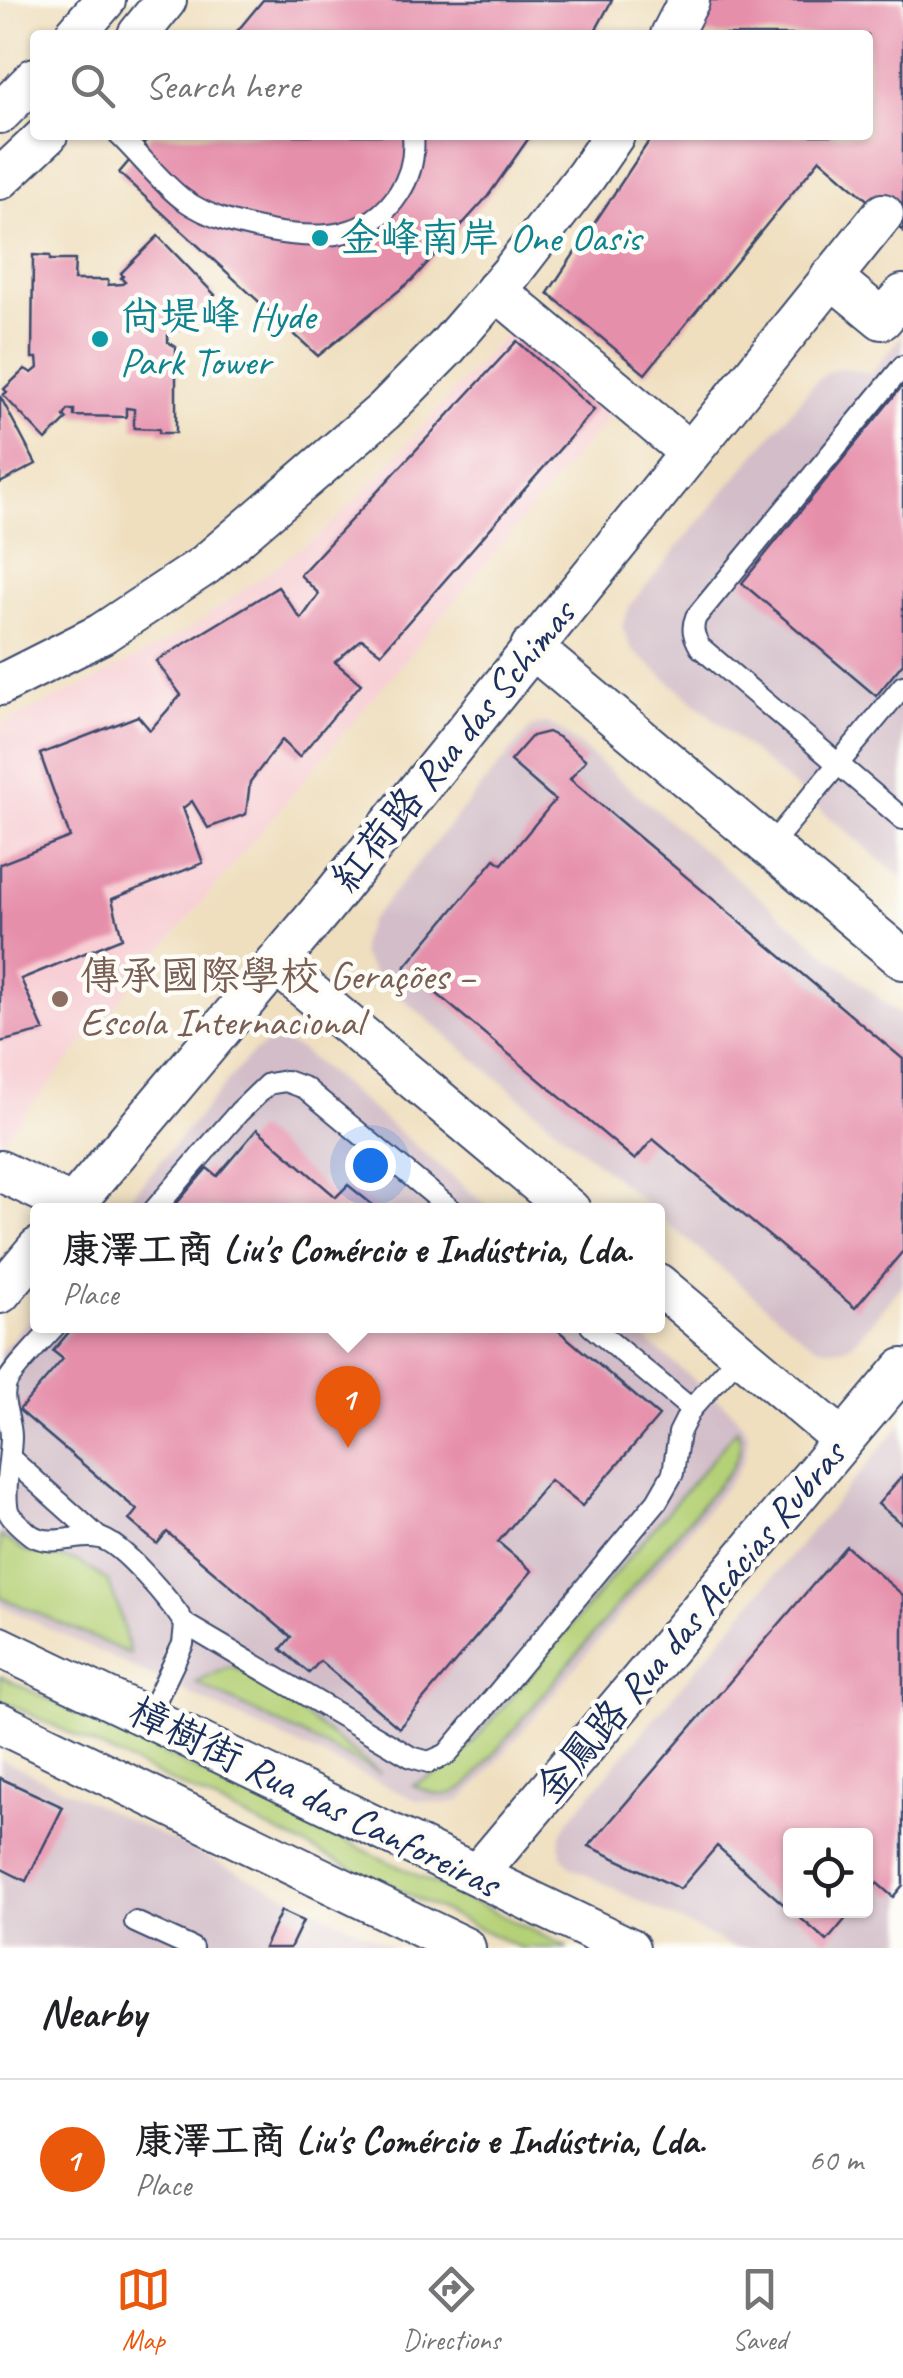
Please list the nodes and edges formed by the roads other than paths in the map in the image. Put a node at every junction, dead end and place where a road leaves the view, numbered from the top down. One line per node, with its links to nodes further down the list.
1 (105, 0): 4 (street)
2 (166, 0): 5 (street)
3 (689, 0): 6 (street)
4 (79, 30)
5 (142, 30)
6 (674, 30)
7 (30, 83): 8 (street)
8 (0, 113)
9 (41, 140): 13 (street)
10 (124, 140): 11 (lane)
11 (413, 140)
12 (611, 140): 16 (street)
13 (0, 179)
14 (883, 214): 15 (street, 紅荷路 Rua das Schimas)
15 (831, 277): 17 (street); 19 (street, 紅荷路 Rua das Schimas)
16 (496, 290): 19 (street); 21 (street)
17 (903, 295)
18 (903, 366): 23 (lane)
19 (689, 452): 20 (street, 紅荷路 Rua das Schimas)
20 (531, 647): 25 (street); 27 (street, 紅荷路 Rua das Schimas)
21 (0, 685)
22 (903, 686): 23 (lane)
23 (838, 764): 24 (lane); 25 (lane)
24 (903, 818)
25 (769, 847): 26 (street)
26 (903, 960)
27 (276, 964): 30 (street, 紅荷路 Rua das Schimas); 33 (street)
28 (0, 1171): 29 (street)
29 (61, 1203)
30 (75, 1203)
31 (160, 1203): 32 (lane)
32 (444, 1203)
33 (562, 1203)
34 (30, 1257): 36 (street)
35 (665, 1290): 39 (street)
36 (0, 1293)
37 (49, 1333): 43 (lane)
38 (599, 1333): 41 (lane)
39 (741, 1354): 41 (lane); 42 (street)
40 (903, 1369): 42 (street, 金鳳路 Rua das Acácias Rubras)
41 (691, 1409): 45 (lane)
42 (844, 1440): 49 (street, 金鳳路 Rua das Acácias Rubras)
43 (11, 1458): 44 (lane); 44 (lane)
44 (98, 1537): 45 (lane)
45 (185, 1624): 47 (lane)
46 (0, 1646): 47 (street, 樟樹街 Rua das Canforeiras)
47 (148, 1718): 49 (street, 樟樹街 Rua das Canforeiras)
48 (0, 1723): 52 (street, 樟樹街 Rua das Canforeiras)
49 (477, 1876): 53 (street, 樟樹街 Rua das Canforeiras)
50 (135, 1922): 51 (lane)
51 (192, 1948)
52 (465, 1948)
53 (629, 1948)

